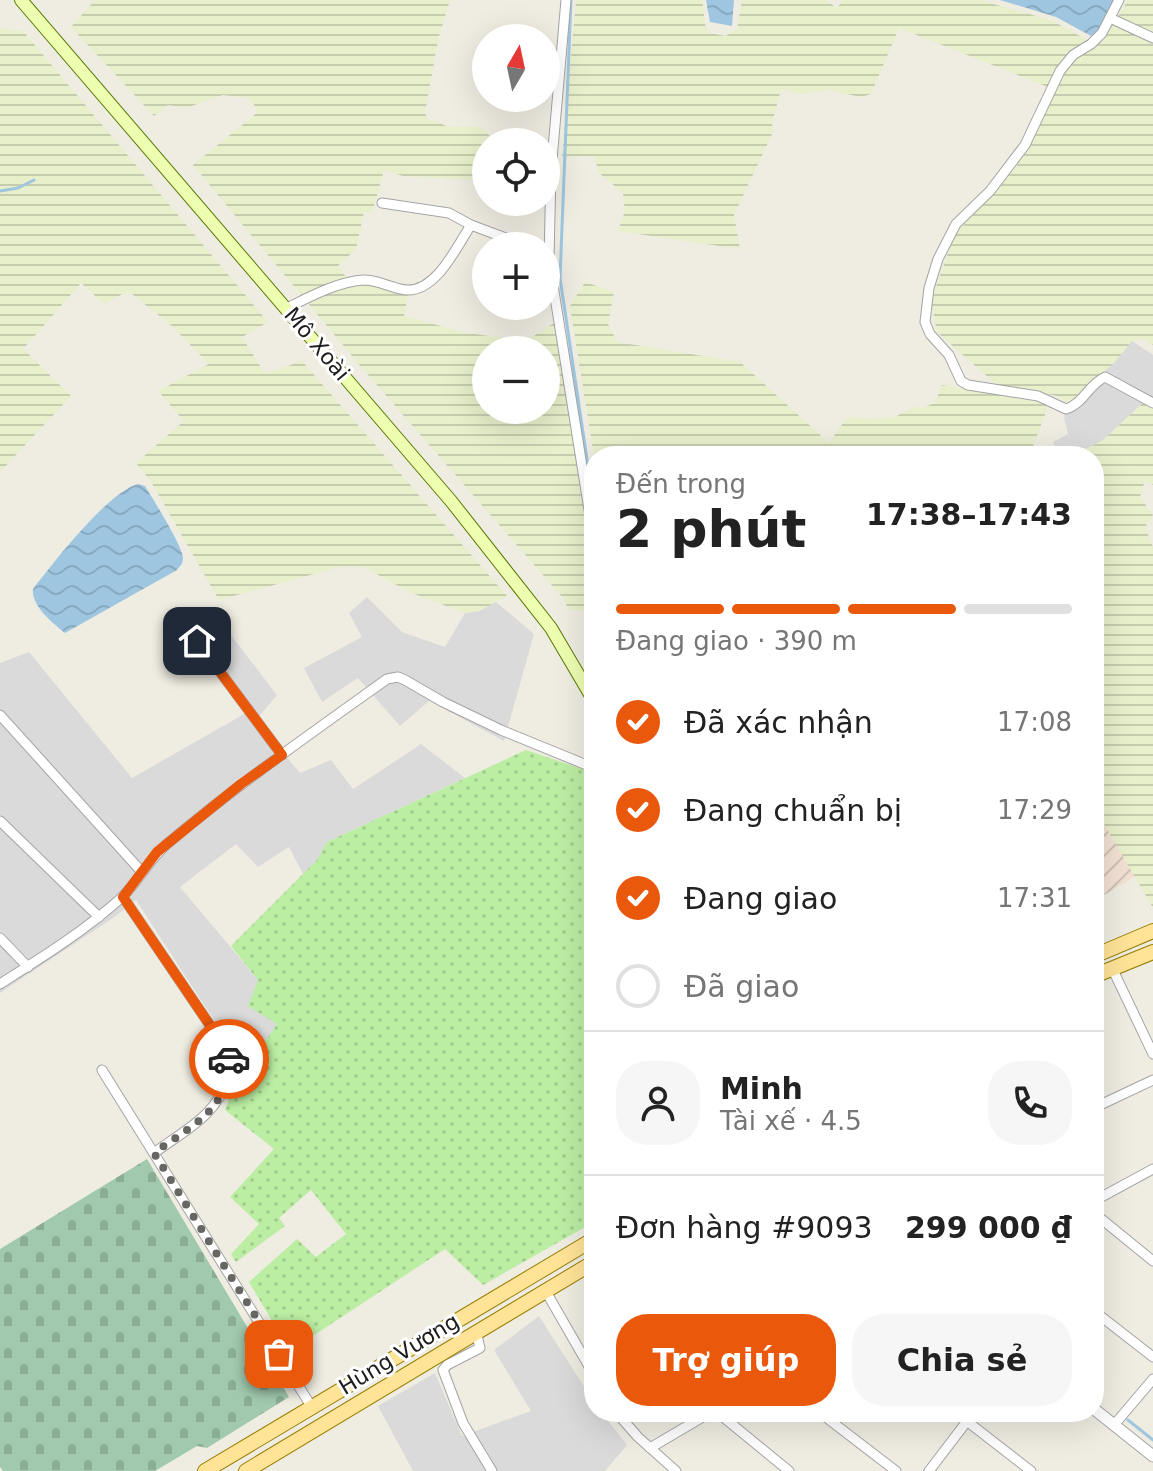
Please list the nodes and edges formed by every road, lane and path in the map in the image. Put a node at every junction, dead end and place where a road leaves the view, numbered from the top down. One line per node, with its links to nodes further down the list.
1 (21, 0): 10 (main road, Mô Xoài)
2 (566, 0): 9 (street)
3 (1119, 0): 4 (street)
4 (1110, 18): 5 (street); 12 (street)
5 (1153, 38)
6 (382, 203): 7 (street)
7 (471, 225): 8 (street); 10 (street)
8 (490, 232)
9 (549, 232)
10 (287, 308): 15 (main road, Mô Xoài)
11 (557, 320): 13 (street)
12 (1153, 403)
13 (584, 481)
14 (197, 641): 17 (street)
15 (584, 684)
16 (0, 715): 20 (street)
17 (282, 755): 18 (street); 20 (street)
18 (584, 764)
19 (0, 821): 22 (street)
20 (141, 871): 21 (street)
21 (123, 897): 22 (street); 35 (street)
22 (99, 917): 27 (street)
23 (1153, 931): 25 (main road)
24 (0, 938): 27 (street)
25 (1104, 952)
26 (1153, 952): 28 (main road)
27 (28, 967): 30 (street)
28 (1112, 968): 29 (main road); 31 (street)
29 (1104, 972)
30 (0, 984)
31 (1153, 1054)
32 (102, 1070): 35 (street)
33 (1153, 1080): 34 (street)
34 (1104, 1103)
35 (154, 1153): 48 (street)
36 (1153, 1169): 37 (street)
37 (1104, 1196)
38 (1104, 1221): 40 (street)
39 (584, 1245): 48 (main road, Hùng Vương)
40 (1153, 1261)
41 (584, 1268): 42 (main road, Hùng Vương)
42 (545, 1290): 44 (main road, Hùng Vương); 46 (street)
43 (1104, 1319): 45 (street)
44 (476, 1331): 56 (main road, Hùng Vương); 63 (street)
45 (1153, 1357)
46 (584, 1358)
47 (1153, 1379): 57 (street)
48 (311, 1406): 56 (main road); 61 (main road, Hùng Vương)
49 (1104, 1417): 57 (street)
50 (625, 1422): 58 (street)
51 (696, 1422): 58 (street)
52 (727, 1422): 64 (street)
53 (832, 1422): 65 (street)
54 (966, 1422): 66 (street)
55 (968, 1422): 67 (street)
56 (323, 1425): 62 (main road, Hùng Vương)
57 (1114, 1425): 59 (street)
58 (650, 1448): 60 (street)
59 (1153, 1456)
60 (675, 1470)
61 (205, 1471)
62 (246, 1471)
63 (492, 1471)
64 (789, 1471)
65 (896, 1471)
66 (929, 1471)
67 (1031, 1471)

